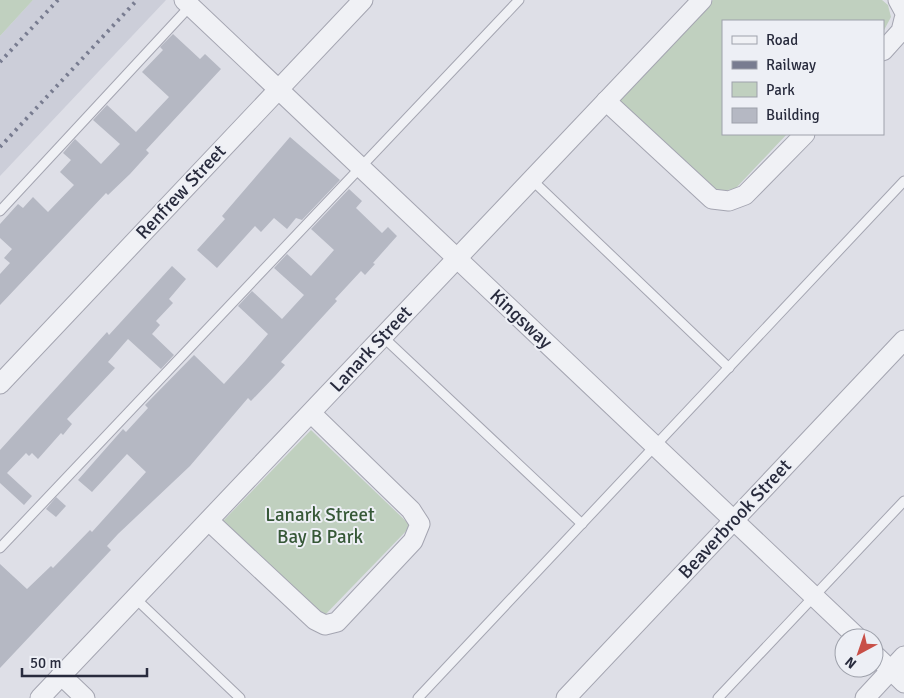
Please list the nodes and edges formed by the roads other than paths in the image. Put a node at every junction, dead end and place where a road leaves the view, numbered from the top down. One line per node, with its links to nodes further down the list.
1 (363, 0): 9 (street, Renfrew Street)
2 (519, 0): 12 (lane)
3 (702, 0): 10 (street, Lanark Street)
4 (898, 0): 6 (street)
5 (190, 2): 9 (street, Kingsway); 15 (lane)
6 (904, 11)
7 (904, 19): 8 (street)
8 (884, 50)
9 (279, 88): 12 (street, Kingsway); 20 (street, Renfrew Street)
10 (606, 101): 11 (street); 13 (street, Lanark Street)
11 (804, 135)
12 (362, 167): 16 (street, Kingsway); 27 (lane)
13 (531, 179): 16 (street, Lanark Street); 19 (lane)
14 (904, 181): 19 (lane)
15 (0, 211)
16 (456, 258): 17 (street, Lanark Street); 22 (street, Kingsway)
17 (382, 336): 21 (street, Lanark Street); 26 (lane)
18 (904, 340): 25 (street, Beaverbrook Street)
19 (729, 368): 22 (lane)
20 (0, 384)
21 (310, 413): 24 (street, Lanark Street); 24 (street)
22 (655, 447): 25 (street, Kingsway); 26 (lane)
23 (904, 501): 28 (lane)
24 (208, 521): 29 (street, Lanark Street)
25 (734, 521): 28 (street, Kingsway); 39 (street, Beaverbrook Street)
26 (582, 524): 38 (lane)
27 (0, 548)
28 (814, 596): 30 (street, Kingsway); 40 (lane)
29 (135, 598): 33 (street, Lanark Street); 37 (lane)
30 (848, 628)
31 (904, 656): 34 (street)
32 (884, 663): 34 (street)
33 (61, 676): 35 (street, Lanark Street); 36 (street)
34 (898, 676): 41 (street)
35 (40, 698)
36 (85, 698)
37 (240, 698)
38 (418, 698)
39 (566, 698)
40 (718, 698)
41 (864, 698)

